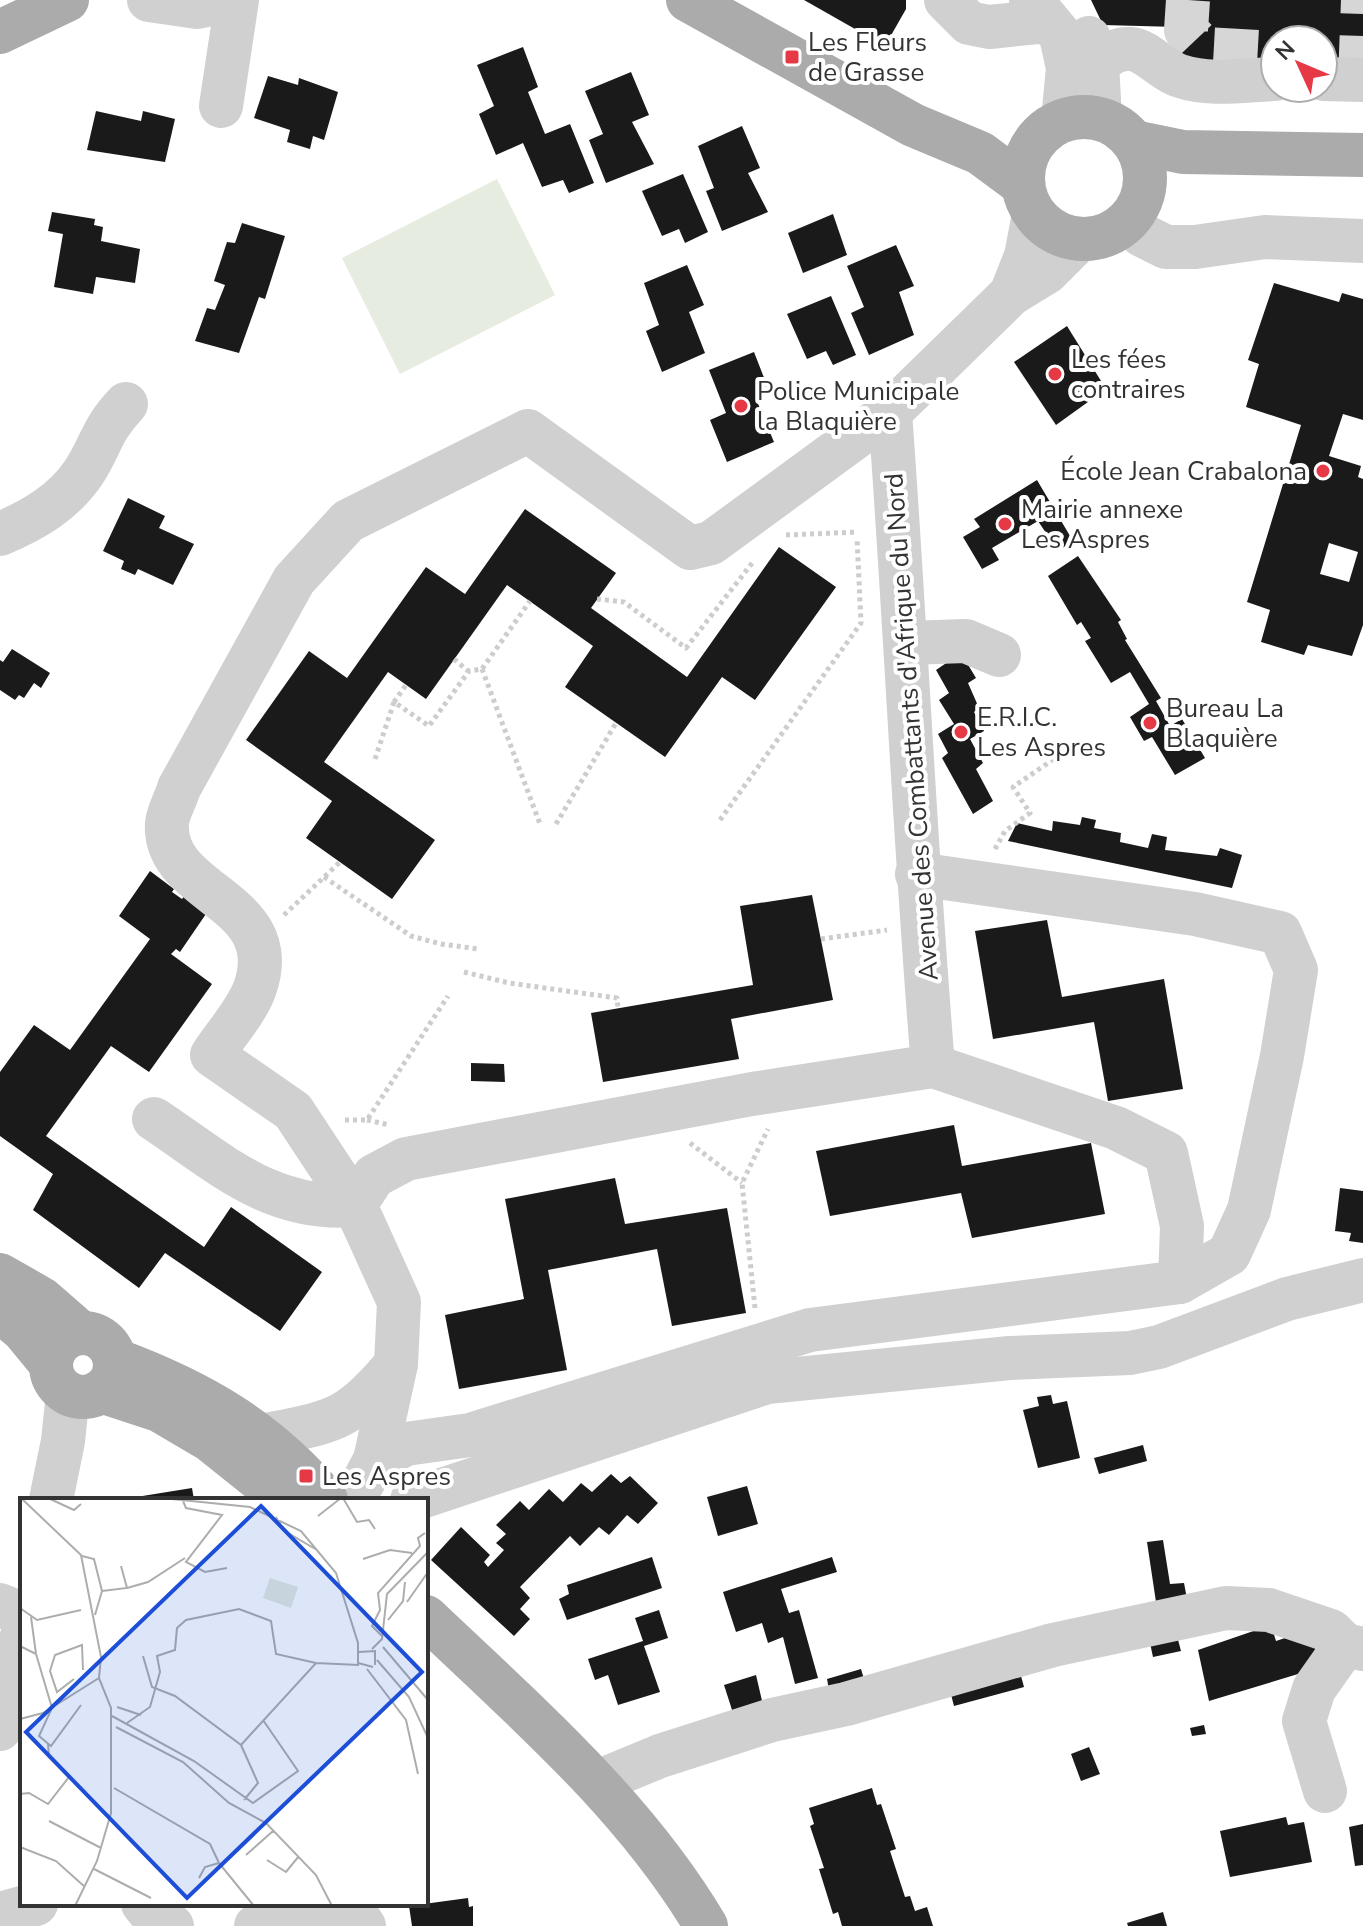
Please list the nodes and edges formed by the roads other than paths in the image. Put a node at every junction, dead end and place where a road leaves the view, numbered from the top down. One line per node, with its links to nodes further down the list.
1 (67, 0): 9 (main road)
2 (149, 0): 3 (street)
3 (231, 0)
4 (237, 0): 15 (street)
5 (688, 0): 14 (main road)
6 (946, 0): 8 (street)
7 (1048, 7): 8 (street); 10 (street); 16 (street)
8 (994, 14)
9 (0, 32)
10 (1097, 63): 11 (street); 16 (street)
11 (1259, 79)
12 (1339, 79): 13 (street)
13 (1363, 80)
14 (849, 88): 16 (main road); 19 (main road)
15 (221, 106)
16 (1084, 128): 17 (main road); 19 (main road); 20 (main road)
17 (1363, 155)
18 (1363, 175): 20 (main road)
19 (1028, 199): 21 (main road); 23 (street)
20 (1136, 203): 21 (main road); 22 (street)
21 (1080, 239): 23 (street)
22 (1363, 241)
23 (1011, 294): 25 (street)
24 (126, 404): 26 (street)
25 (890, 412): 27 (street, Avenue des Combattants d'Afrique du Nord); 32 (street)
26 (0, 534)
27 (907, 643): 28 (street); 29 (street, Avenue des Combattants d'Afrique du Nord)
28 (999, 655)
29 (917, 874): 30 (street, Avenue des Combattants d'Afrique du Nord); 35 (street)
30 (933, 1066): 32 (street); 35 (street)
31 (154, 1119): 32 (street)
32 (355, 1205): 37 (street)
33 (0, 1275): 38 (main road)
34 (1363, 1280): 45 (street)
35 (1180, 1282): 40 (street)
36 (0, 1311): 38 (main road)
37 (396, 1364): 39 (street); 40 (street)
38 (84, 1377): 39 (main road); 41 (street); 42 (main road)
39 (262, 1436): 43 (main road)
40 (375, 1460): 44 (street)
41 (51, 1498)
42 (285, 1498)
43 (324, 1498)
44 (341, 1498)
45 (418, 1498)
46 (0, 1605): 47 (street)
47 (20, 1613)
48 (428, 1619): 52 (main road)
49 (20, 1647): 51 (street)
50 (1354, 1647): 52 (street); 53 (street)
51 (6, 1726)
52 (597, 1782): 60 (main road)
53 (1325, 1791)
54 (29, 1906): 56 (street)
55 (145, 1906): 57 (street)
56 (0, 1914)
57 (172, 1926)
58 (256, 1926): 59 (street)
59 (364, 1926)
60 (706, 1926)

